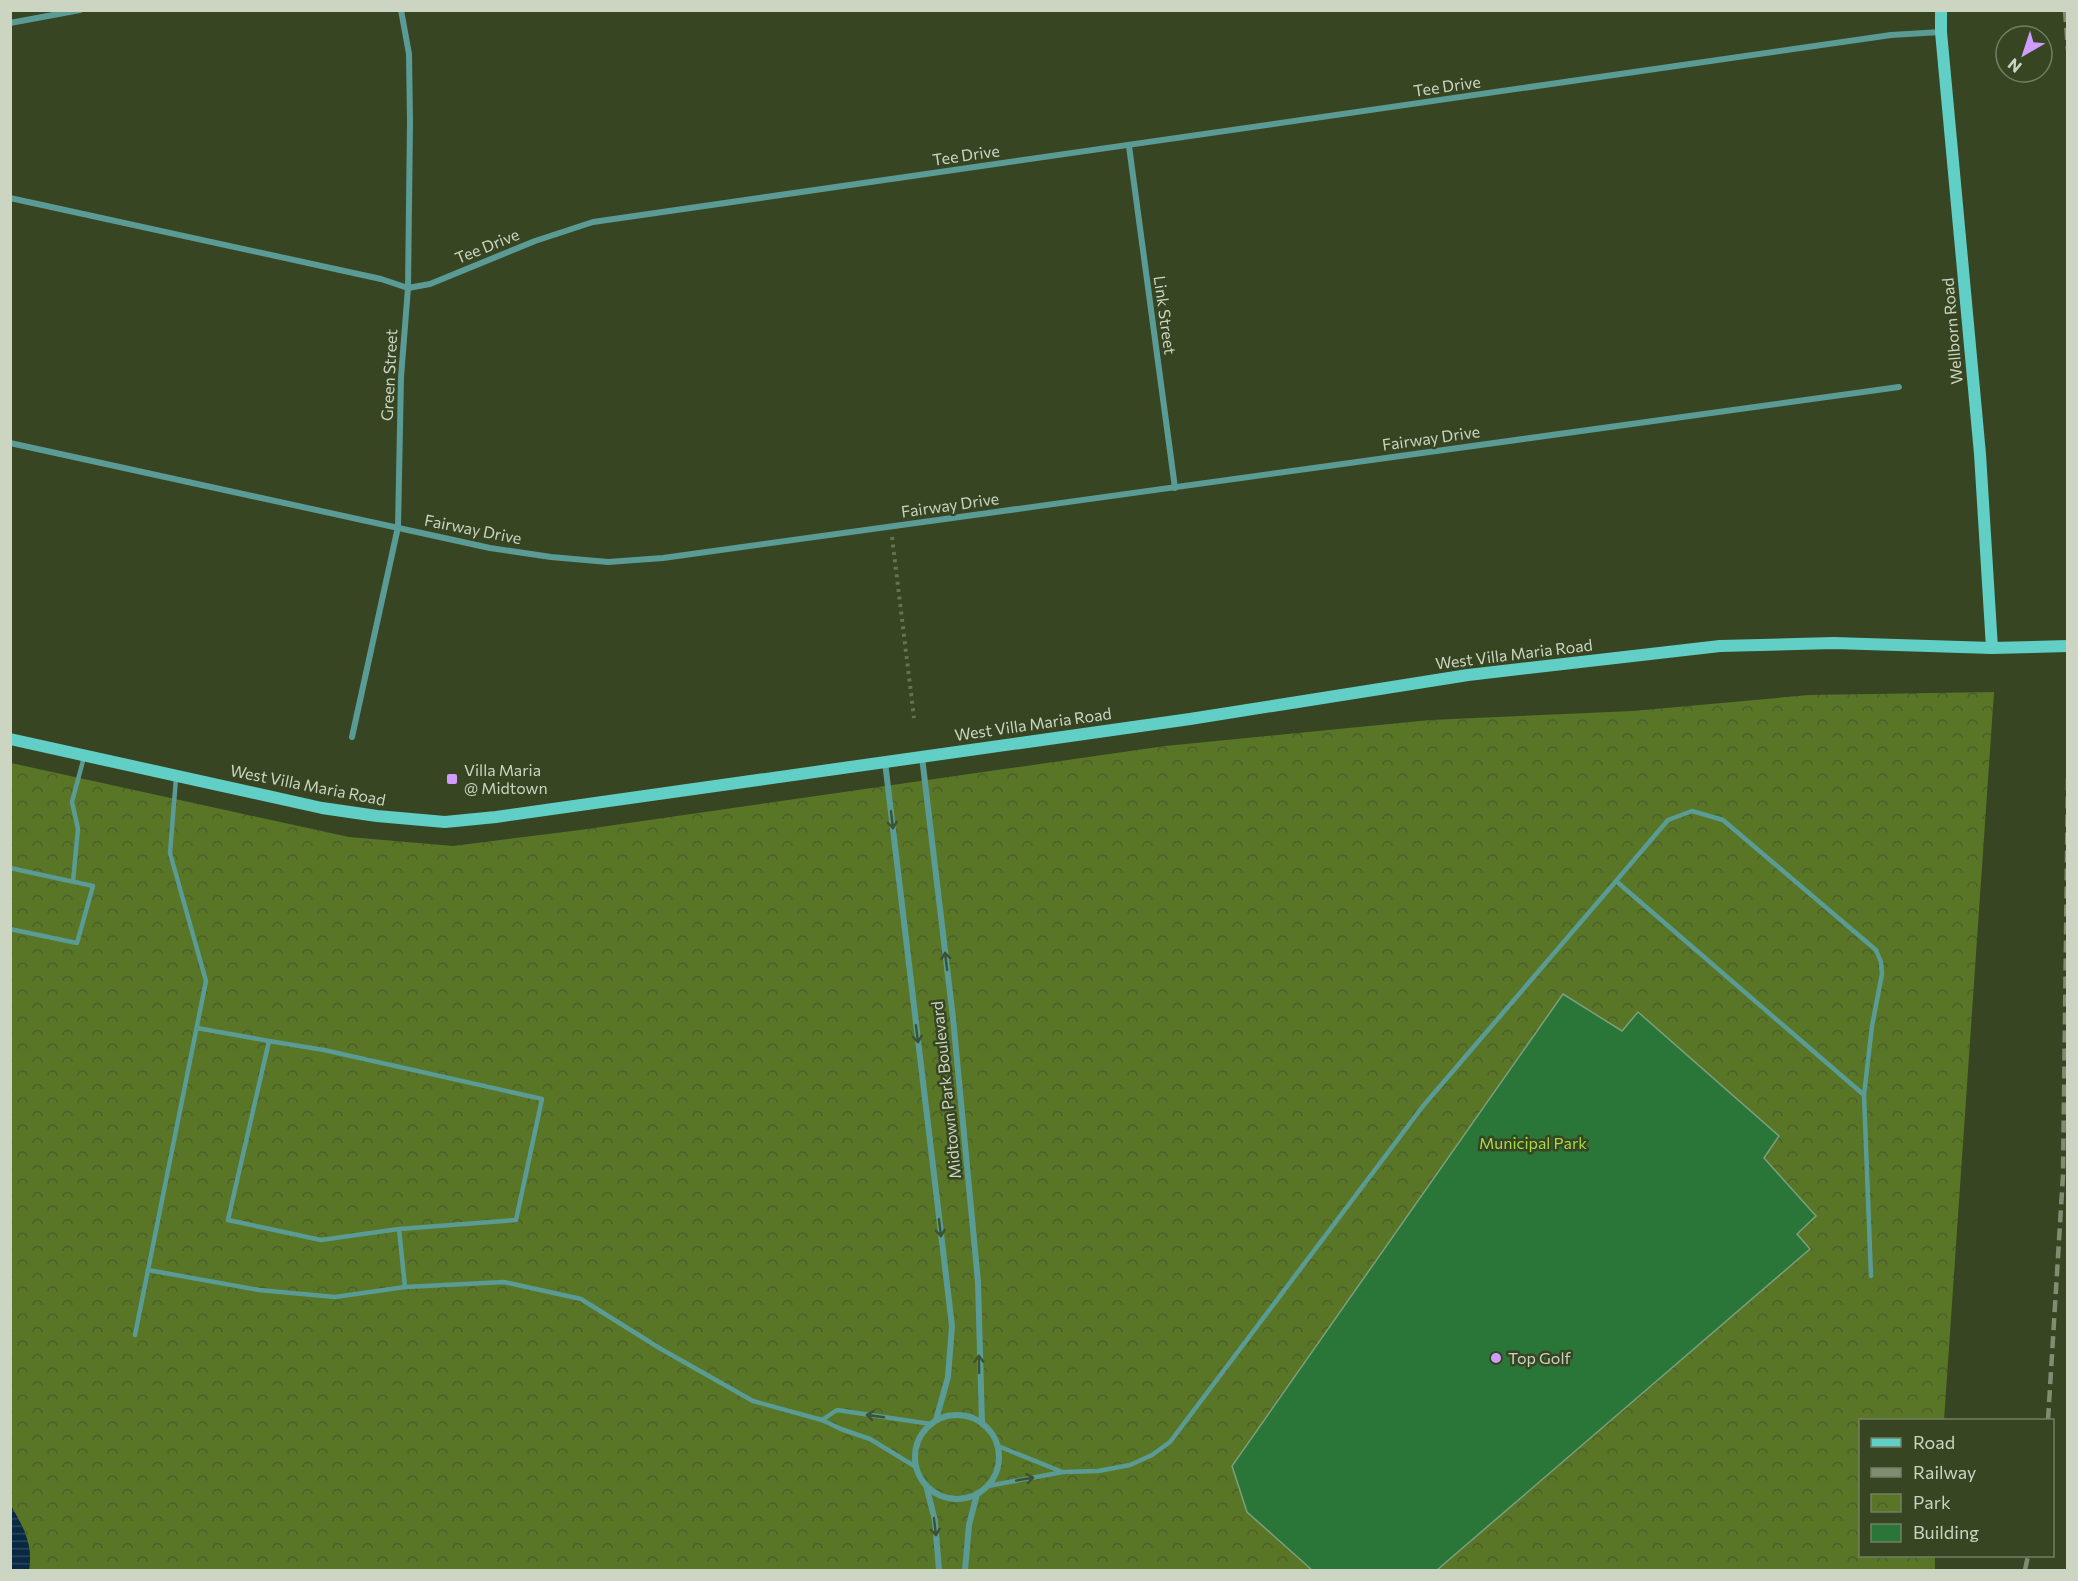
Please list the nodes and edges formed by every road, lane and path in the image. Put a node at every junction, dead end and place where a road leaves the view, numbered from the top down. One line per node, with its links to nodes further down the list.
1 (80, 10): 4 (street)
2 (401, 10): 8 (street, Green Street)
3 (1941, 10): 5 (main road, Wellborn Road)
4 (10, 23)
5 (1941, 32): 6 (street, Tee Drive); 15 (main road, Wellborn Road)
6 (1128, 146): 8 (street, Tee Drive); 11 (street, Link Street)
7 (10, 198): 8 (street)
8 (408, 288): 12 (street, Green Street)
9 (1899, 387): 11 (street, Fairway Drive)
10 (10, 443): 12 (street, Fairway Drive)
11 (1175, 488): 13 (street, Fairway Drive)
12 (398, 527): 13 (street, Fairway Drive); 17 (street, Green Street)
13 (890, 527): 16 (path)
14 (2067, 646): 15 (main road, West Villa Maria Road)
15 (1992, 648): 20 (main road, West Villa Maria Road)
16 (914, 718)
17 (352, 737)
18 (10, 739): 19 (main road, West Villa Maria Road)
19 (84, 754): 22 (main road, West Villa Maria Road); 25 (lane)
20 (922, 756): 21 (main road, West Villa Maria Road); 37 (street, Midtown Park Boulevard, one-way to 20)
21 (885, 762): 22 (main road, West Villa Maria Road); 36 (street, Midtown Park Boulevard, one-way to 36)
22 (177, 775): 27 (lane)
23 (10, 868): 25 (lane)
24 (1616, 880): 29 (lane); 29 (lane); 40 (lane)
25 (73, 881): 26 (lane)
26 (10, 928)
27 (196, 1028): 28 (lane); 31 (lane)
28 (269, 1041): 30 (lane); 30 (lane)
29 (1864, 1095): 32 (lane)
30 (399, 1229): 33 (lane)
31 (148, 1270): 33 (lane); 34 (lane)
32 (1870, 1276)
33 (405, 1287): 35 (lane)
34 (135, 1335)
35 (822, 1419): 36 (lane, one-way to 35); 39 (lane)
36 (933, 1422): 37 (street); 39 (street)
37 (982, 1423): 38 (street)
38 (998, 1446): 40 (lane); 42 (street)
39 (916, 1467): 41 (street)
40 (1063, 1472): 42 (lane, one-way to 40)
41 (926, 1484): 43 (street); 44 (street, one-way to 44)
42 (988, 1486): 43 (street)
43 (977, 1494): 45 (street)
44 (939, 1570)
45 (965, 1570)

